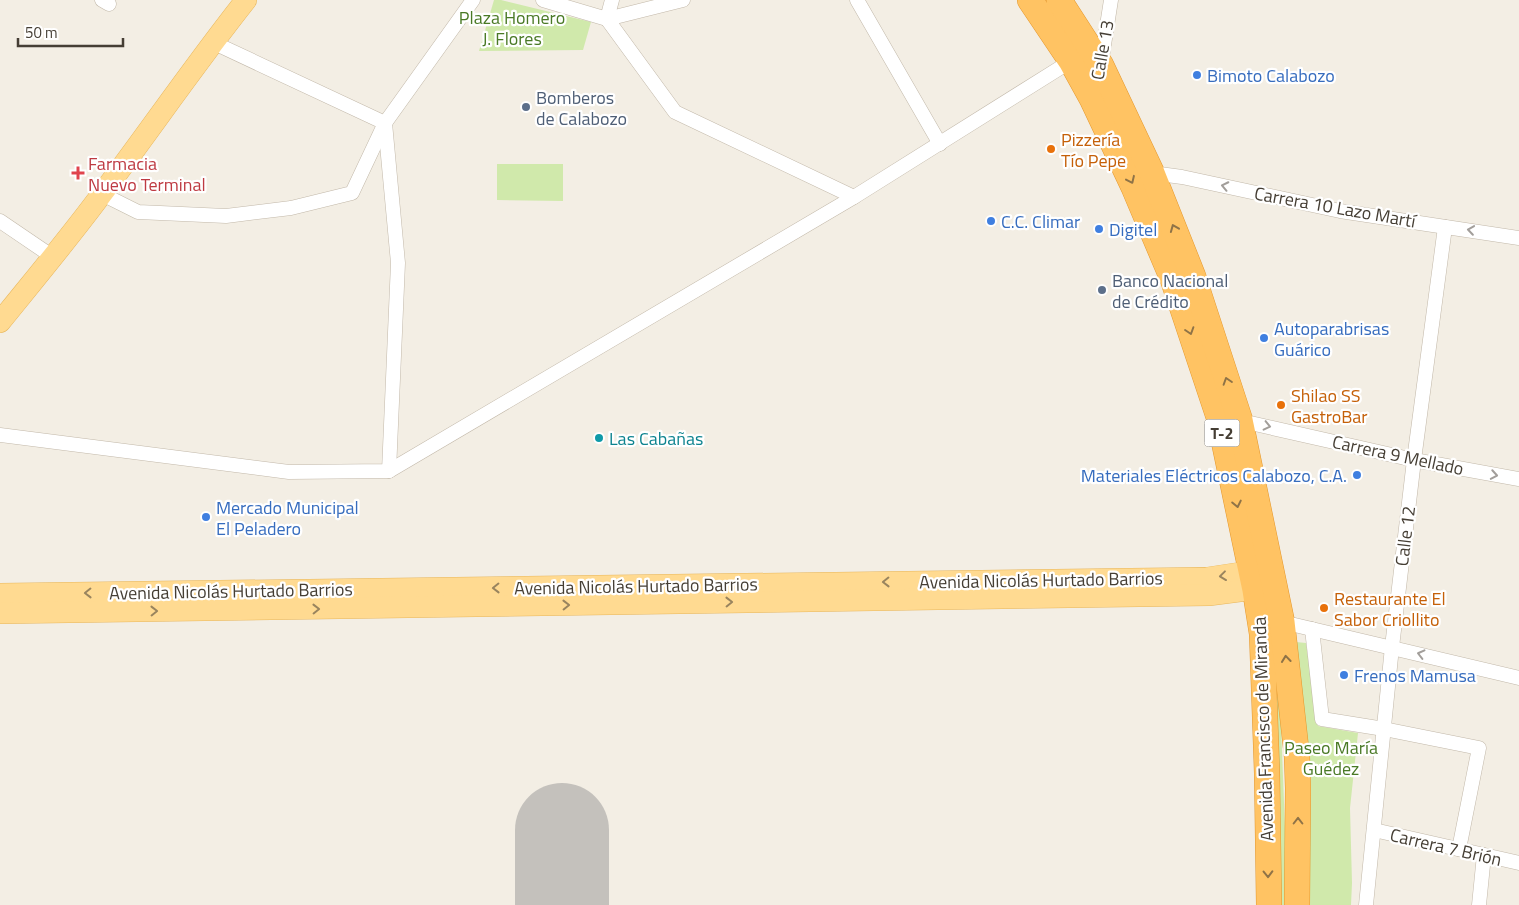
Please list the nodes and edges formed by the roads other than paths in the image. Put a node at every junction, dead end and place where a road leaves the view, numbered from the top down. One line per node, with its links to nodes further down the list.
1 (230, 0): 24 (main road)
2 (246, 0): 12 (main road)
3 (473, 0): 16 (street)
4 (543, 0): 11 (street)
5 (612, 0): 11 (street)
6 (683, 0): 11 (street)
7 (857, 0): 17 (street)
8 (1030, 0): 13 (highway, Avenida Francisco de Miranda / T-2)
9 (1059, 0): 14 (highway, Avenida Francisco de Miranda / T-2)
10 (1111, 0): 14 (street, Calle 13)
11 (607, 18): 20 (street)
12 (212, 42): 16 (street); 19 (main road)
13 (1071, 61): 15 (highway, Avenida Francisco de Miranda / T-2); 17 (street)
14 (1101, 65): 15 (street, Calle 13); 18 (highway, Avenida Francisco de Miranda / T-2)
15 (1092, 99): 27 (highway, Avenida Francisco de Miranda / T-2, one-way to 27)
16 (385, 123): 19 (street); 30 (street)
17 (940, 144): 20 (street)
18 (1152, 173): 22 (street, Carrera 10 Lazo Martí, one-way to 18); 27 (highway, Avenida Francisco de Miranda / T-2, one-way to 18)
19 (102, 194): 24 (main road)
20 (854, 198): 30 (street)
21 (0, 221): 24 (street)
22 (1445, 227): 23 (street, Carrera 10 Lazo Martí, one-way to 22); 29 (street, Calle 12)
23 (1519, 238)
24 (49, 254): 25 (main road); 26 (main road)
25 (0, 307)
26 (0, 322)
27 (1230, 419): 29 (street, Carrera 9 Mellado, one-way to 29); 32 (highway, Avenida Francisco de Miranda / T-2)
28 (0, 435): 30 (street)
29 (1414, 460): 31 (street, Carrera 9 Mellado, one-way to 31); 37 (street, Calle 12)
30 (389, 471)
31 (1519, 479)
32 (1263, 579): 33 (main road, Avenida Nicolás Hurtado Barrios, one-way to 33); 34 (main road, Avenida Nicolás Hurtado Barrios, one-way to 32); 35 (highway, Avenida Francisco de Miranda / T-2); 44 (highway, Avenida Francisco de Miranda / T-2, one-way to 44)
33 (0, 594)
34 (0, 614)
35 (1282, 622): 36 (street); 45 (highway, Avenida Francisco de Miranda / T-2, one-way to 35)
36 (1312, 629): 37 (street); 39 (street)
37 (1392, 647): 38 (street, one-way to 37); 39 (street, Calle 12)
38 (1519, 678)
39 (1384, 729): 40 (street, Calle 12); 41 (street)
40 (1374, 830): 41 (street, Carrera 7 Brión); 46 (street, Calle 12)
41 (1459, 849): 42 (street, Carrera 7 Brión)
42 (1484, 855): 43 (street, Carrera 7 Brión); 47 (street)
43 (1519, 863)
44 (1268, 905)
45 (1297, 905)
46 (1366, 905)
47 (1479, 905)

